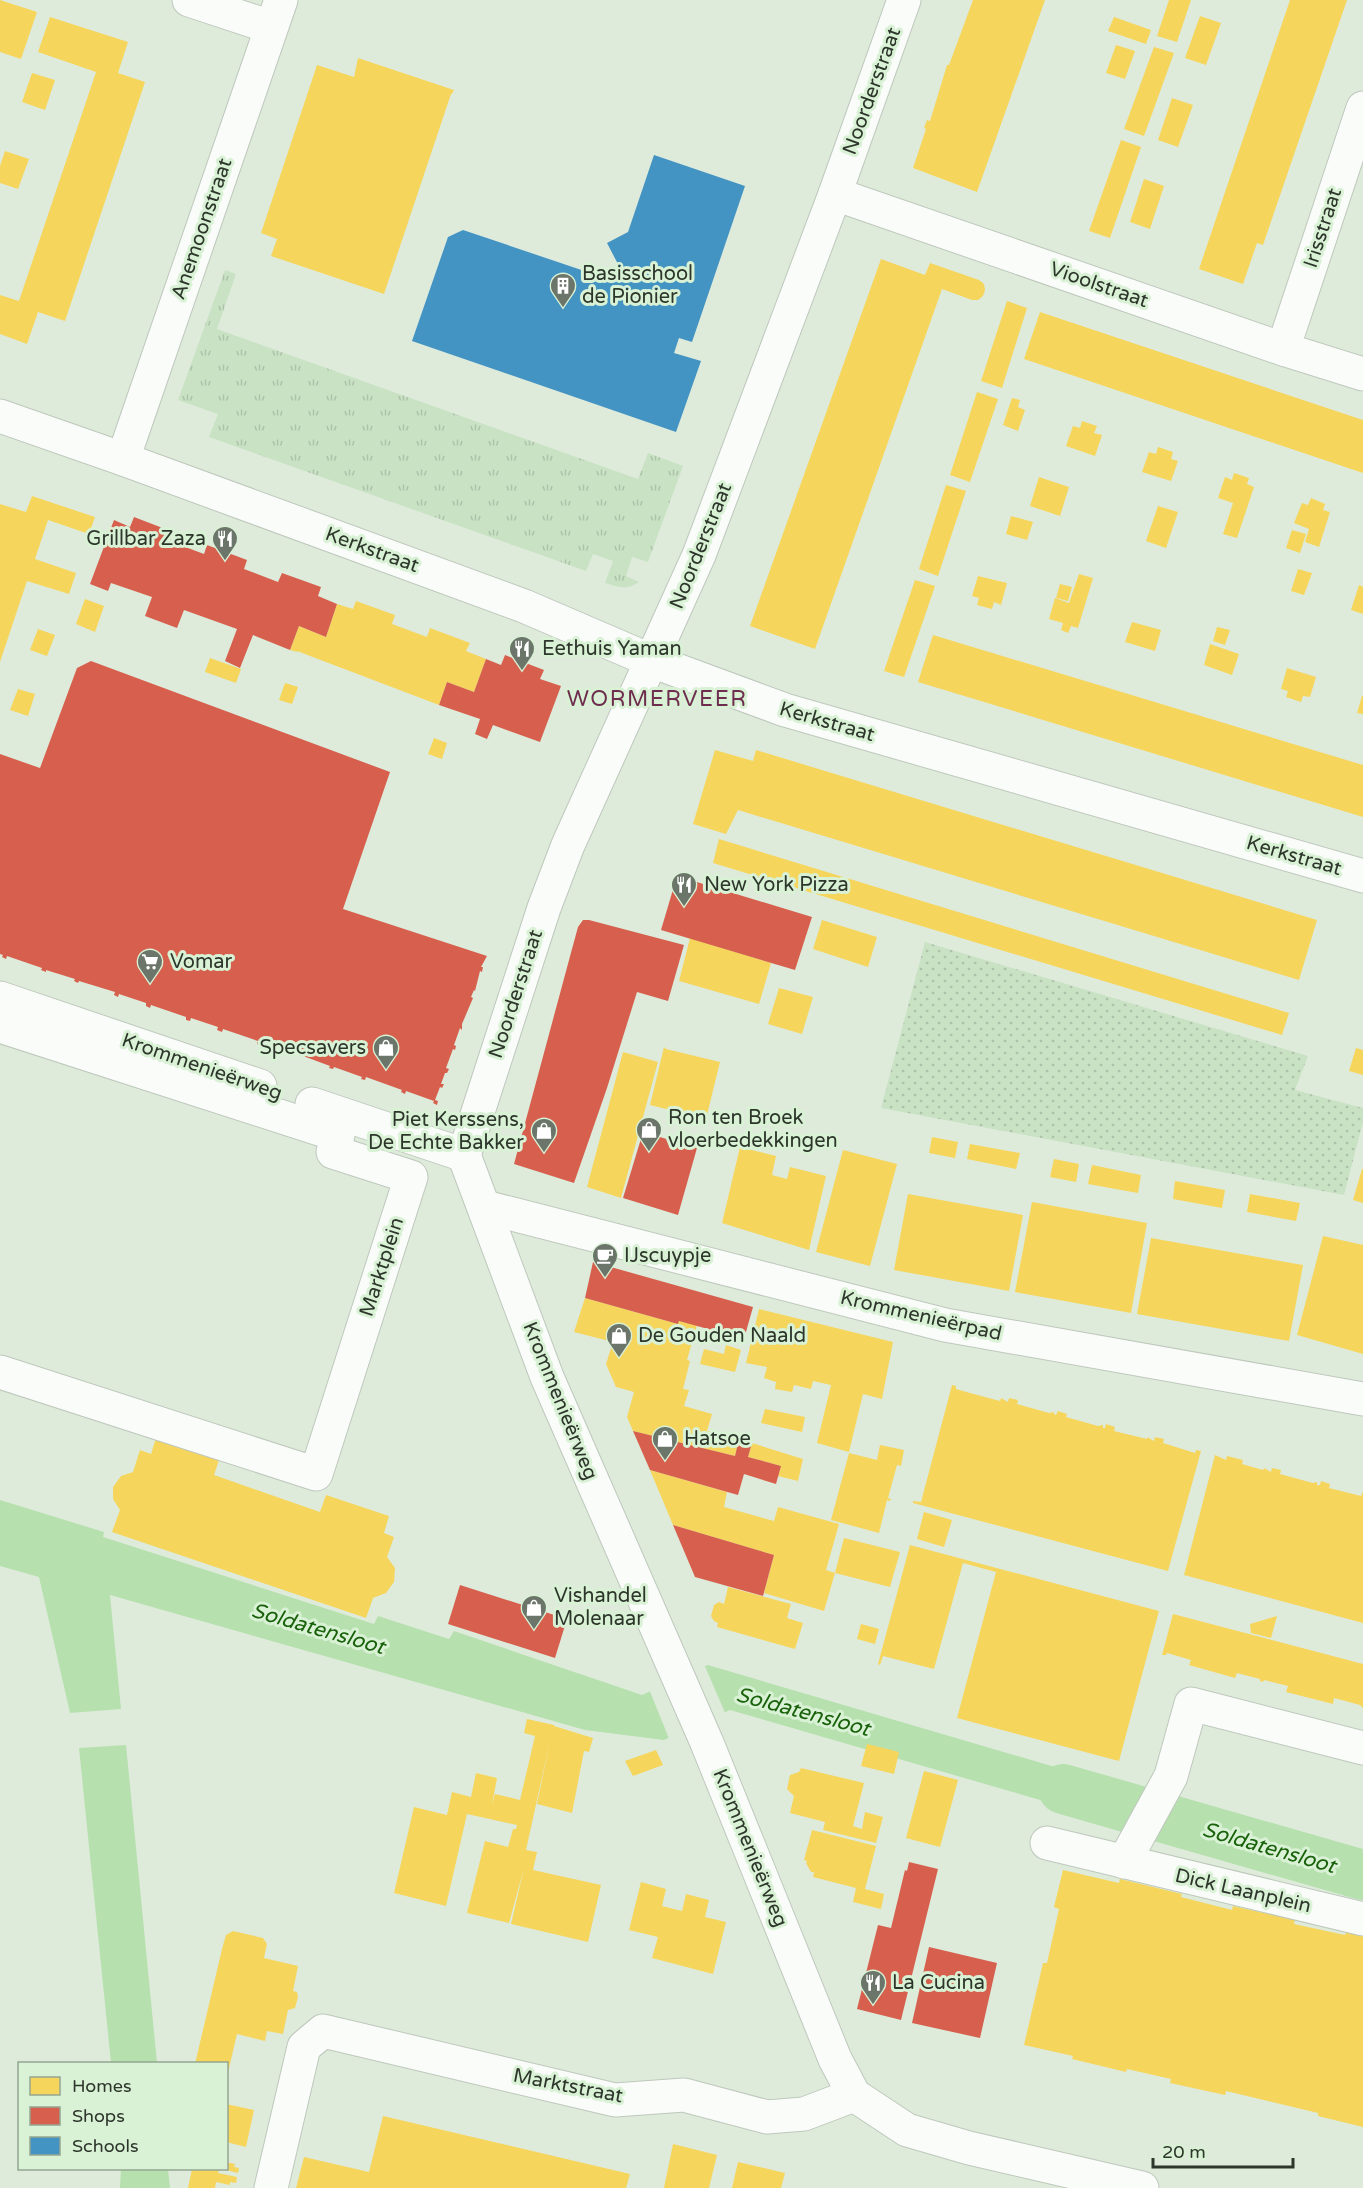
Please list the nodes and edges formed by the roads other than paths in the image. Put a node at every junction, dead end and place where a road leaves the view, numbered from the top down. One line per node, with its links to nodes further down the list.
1 (189, 0): 3 (street)
2 (904, 0): 5 (street, Noorderstraat)
3 (276, 14): 9 (street, Anemoonstraat)
4 (1363, 108): 6 (street, Irisstraat)
5 (836, 194): 6 (street, Vioolstraat); 10 (street, Noorderstraat)
6 (1282, 349): 7 (street, Vioolstraat)
7 (1363, 374)
8 (0, 416): 9 (street, Kerkstraat)
9 (123, 459): 10 (street, Kerkstraat)
10 (652, 661): 11 (street, Kerkstraat); 14 (street, Noorderstraat)
11 (1363, 876)
12 (0, 998): 14 (street, Krommenieërweg)
13 (0, 1026): 16 (street, Marktplein)
14 (464, 1155): 15 (street, Krommenieërweg)
15 (484, 1207): 17 (street, Krommenieërpad); 22 (street, Krommenieërweg)
16 (0, 1372)
17 (1363, 1399)
18 (1363, 1748): 20 (street)
19 (1047, 1843): 20 (street, Dick Laanplein)
20 (1124, 1862): 21 (street, Dick Laanplein)
21 (1363, 1919)
22 (854, 2095): 23 (street, Marktstraat); 24 (street)
23 (271, 2188)
24 (1142, 2188)

